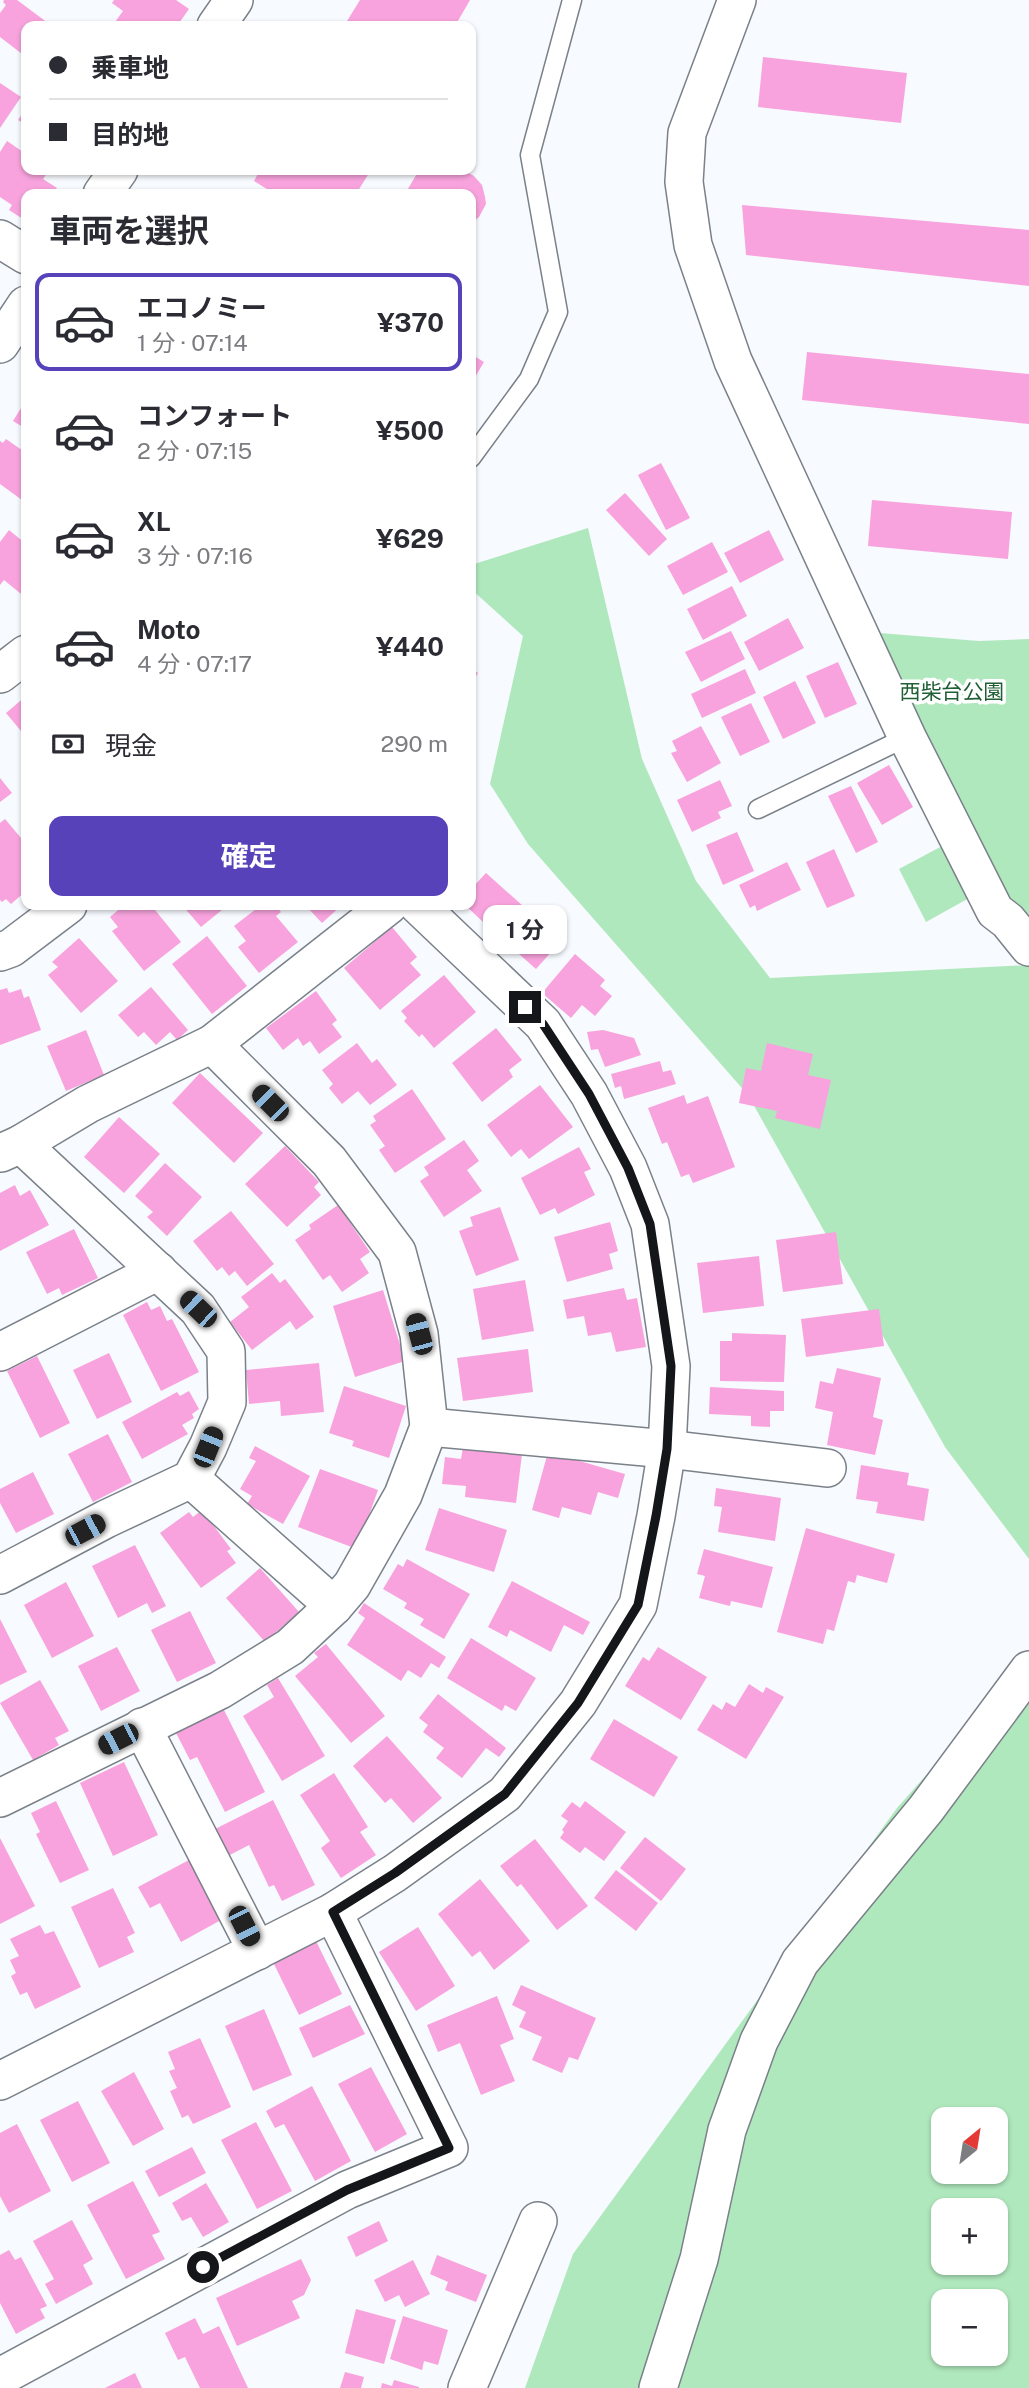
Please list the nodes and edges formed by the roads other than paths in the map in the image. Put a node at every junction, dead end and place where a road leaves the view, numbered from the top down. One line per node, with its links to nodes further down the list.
1 (234, 0): 4 (street)
2 (572, 0): 9 (lane)
3 (737, 0): 12 (street)
4 (219, 21)
5 (0, 239): 6 (street)
6 (21, 252)
7 (21, 312): 8 (street)
8 (0, 344)
9 (476, 451)
10 (21, 658): 11 (street)
11 (0, 674)
12 (907, 737): 13 (lane); 17 (street)
13 (758, 809)
14 (61, 910): 18 (street)
15 (383, 910): 19 (street)
16 (423, 910): 24 (street)
17 (1029, 947)
18 (0, 952)
19 (212, 1044): 20 (street); 23 (street)
20 (11, 1149): 21 (street)
21 (158, 1271): 22 (street); 26 (street)
22 (0, 1352)
23 (429, 1427): 24 (street); 28 (street)
24 (667, 1449): 25 (street); 32 (street)
25 (827, 1468)
26 (191, 1479): 27 (street); 28 (street)
27 (0, 1574)
28 (334, 1606): 30 (street)
29 (1029, 1670): 39 (street)
30 (142, 1727): 31 (street); 33 (street)
31 (0, 1798)
32 (333, 1912): 33 (street); 36 (street)
33 (257, 1951): 34 (street)
34 (0, 2081)
35 (538, 2221): 38 (street)
36 (39, 2373): 37 (street)
37 (0, 2376)
38 (467, 2388)
39 (658, 2388)

